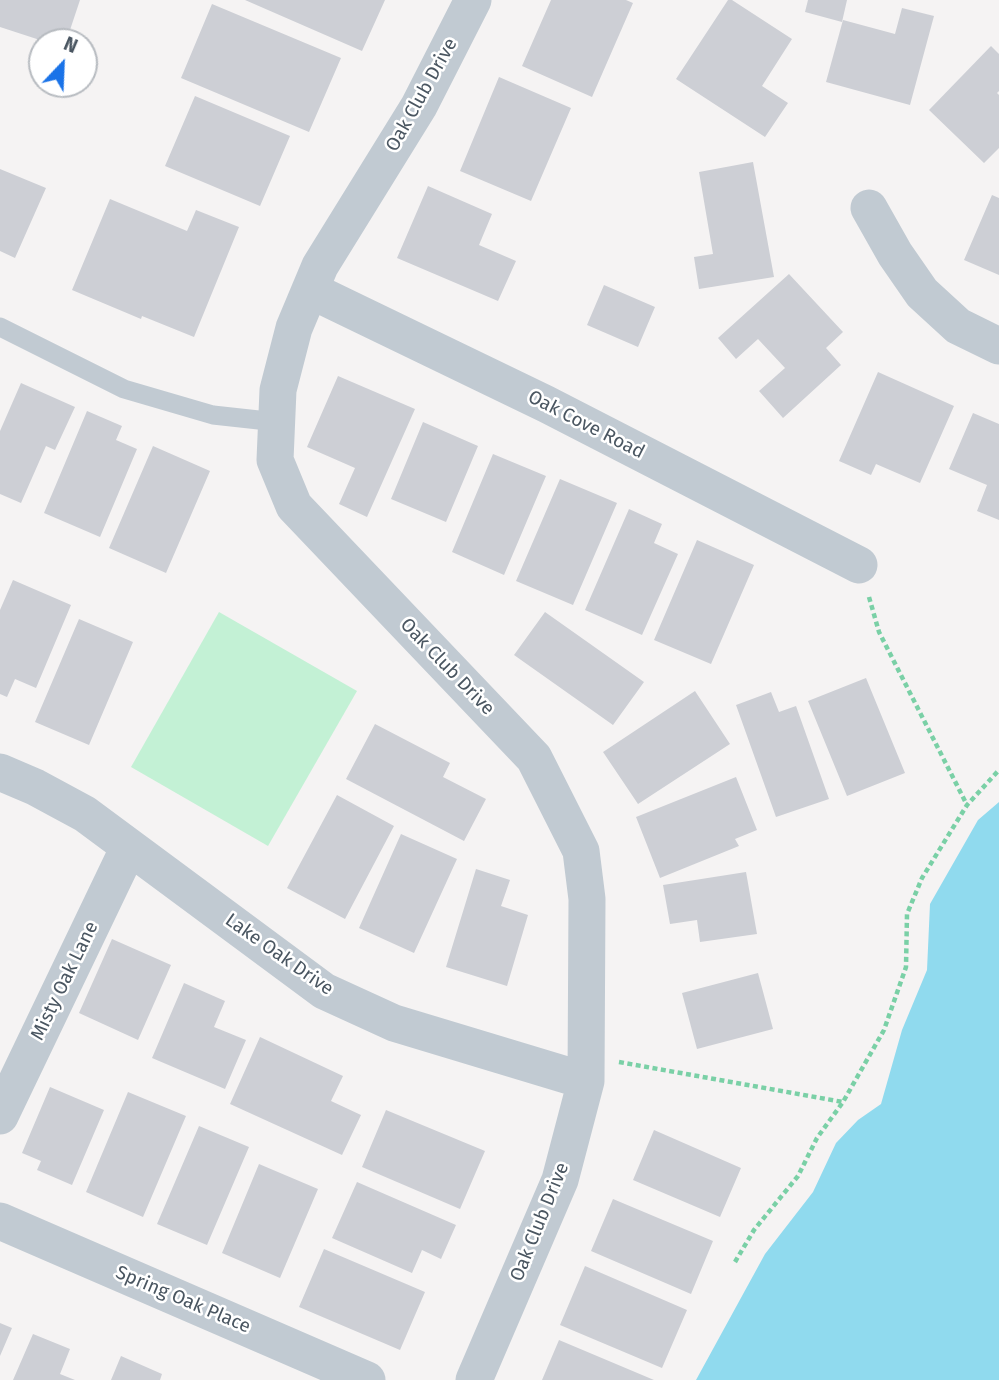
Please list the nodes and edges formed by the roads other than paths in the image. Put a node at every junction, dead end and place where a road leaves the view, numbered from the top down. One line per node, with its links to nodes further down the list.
1 (473, 0): 3 (street, Oak Club Drive)
2 (869, 208): 5 (street)
3 (310, 290): 6 (street, Oak Club Drive); 7 (street, Oak Cove Road)
4 (0, 327): 6 (lane)
5 (999, 346)
6 (277, 422): 10 (street, Oak Club Drive)
7 (859, 565)
8 (0, 772): 9 (street, Lake Oak Drive)
9 (129, 847): 10 (street, Lake Oak Drive); 11 (street, Misty Oak Lane)
10 (586, 1081): 14 (street, Oak Club Drive)
11 (0, 1116)
12 (0, 1221): 13 (street, Spring Oak Place)
13 (367, 1380)
14 (474, 1380)

